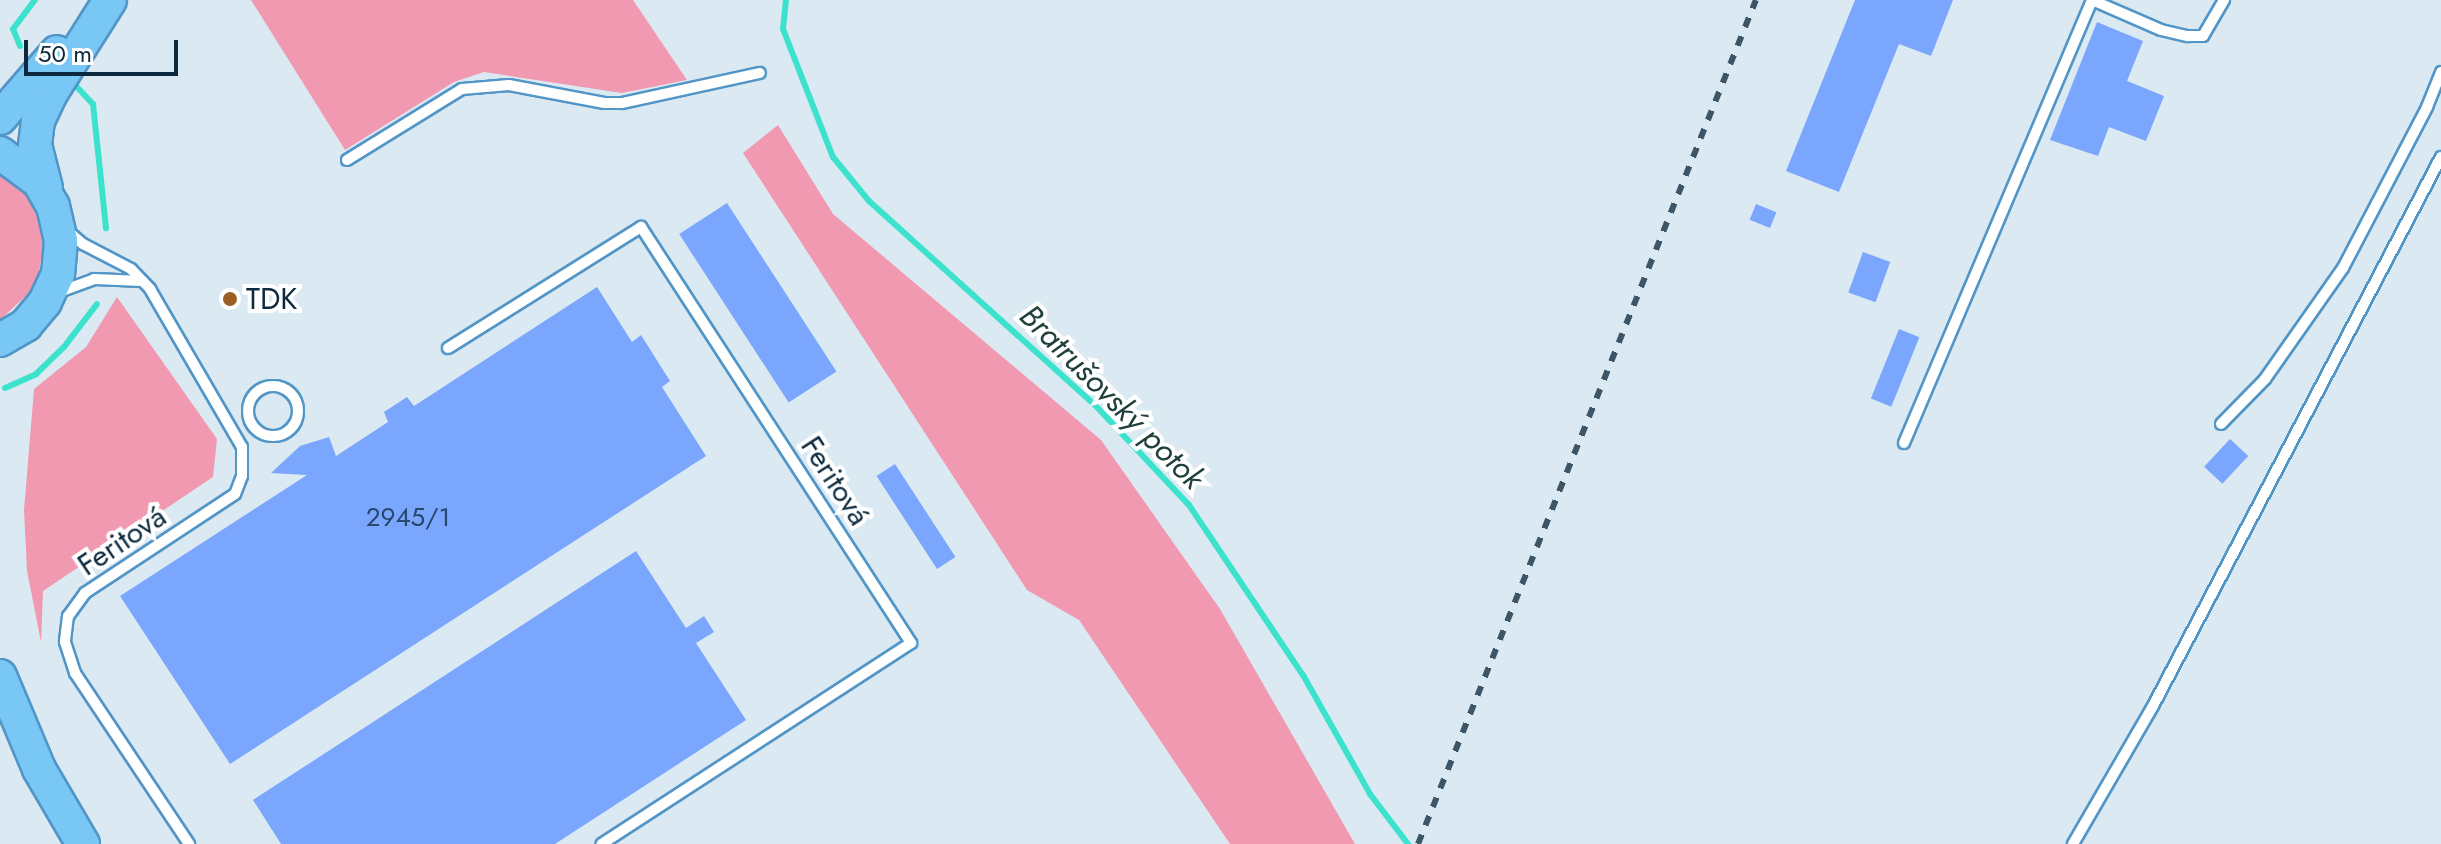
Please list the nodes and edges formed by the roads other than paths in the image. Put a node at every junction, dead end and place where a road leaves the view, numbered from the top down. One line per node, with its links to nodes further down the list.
1 (99, 0): 6 (main road)
2 (110, 0): 10 (main road)
3 (2224, 0): 18 (lane)
4 (2441, 72): 16 (lane)
5 (760, 73): 9 (lane)
6 (0, 118)
7 (0, 153): 10 (main road)
8 (2441, 157): 23 (lane)
9 (347, 160)
10 (53, 206): 11 (lane); 12 (main road)
11 (146, 285): 12 (lane); 17 (lane, Feritová)
12 (45, 302): 13 (main road)
13 (5, 341)
14 (448, 348): 22 (lane, Feritová)
15 (252, 424): 15 (lane); 17 (lane)
16 (2221, 424)
17 (237, 433): 21 (lane, Feritová)
18 (1904, 443)
19 (0, 676): 20 (main road)
20 (83, 844)
21 (189, 844)
22 (602, 844)
23 (2073, 844)

